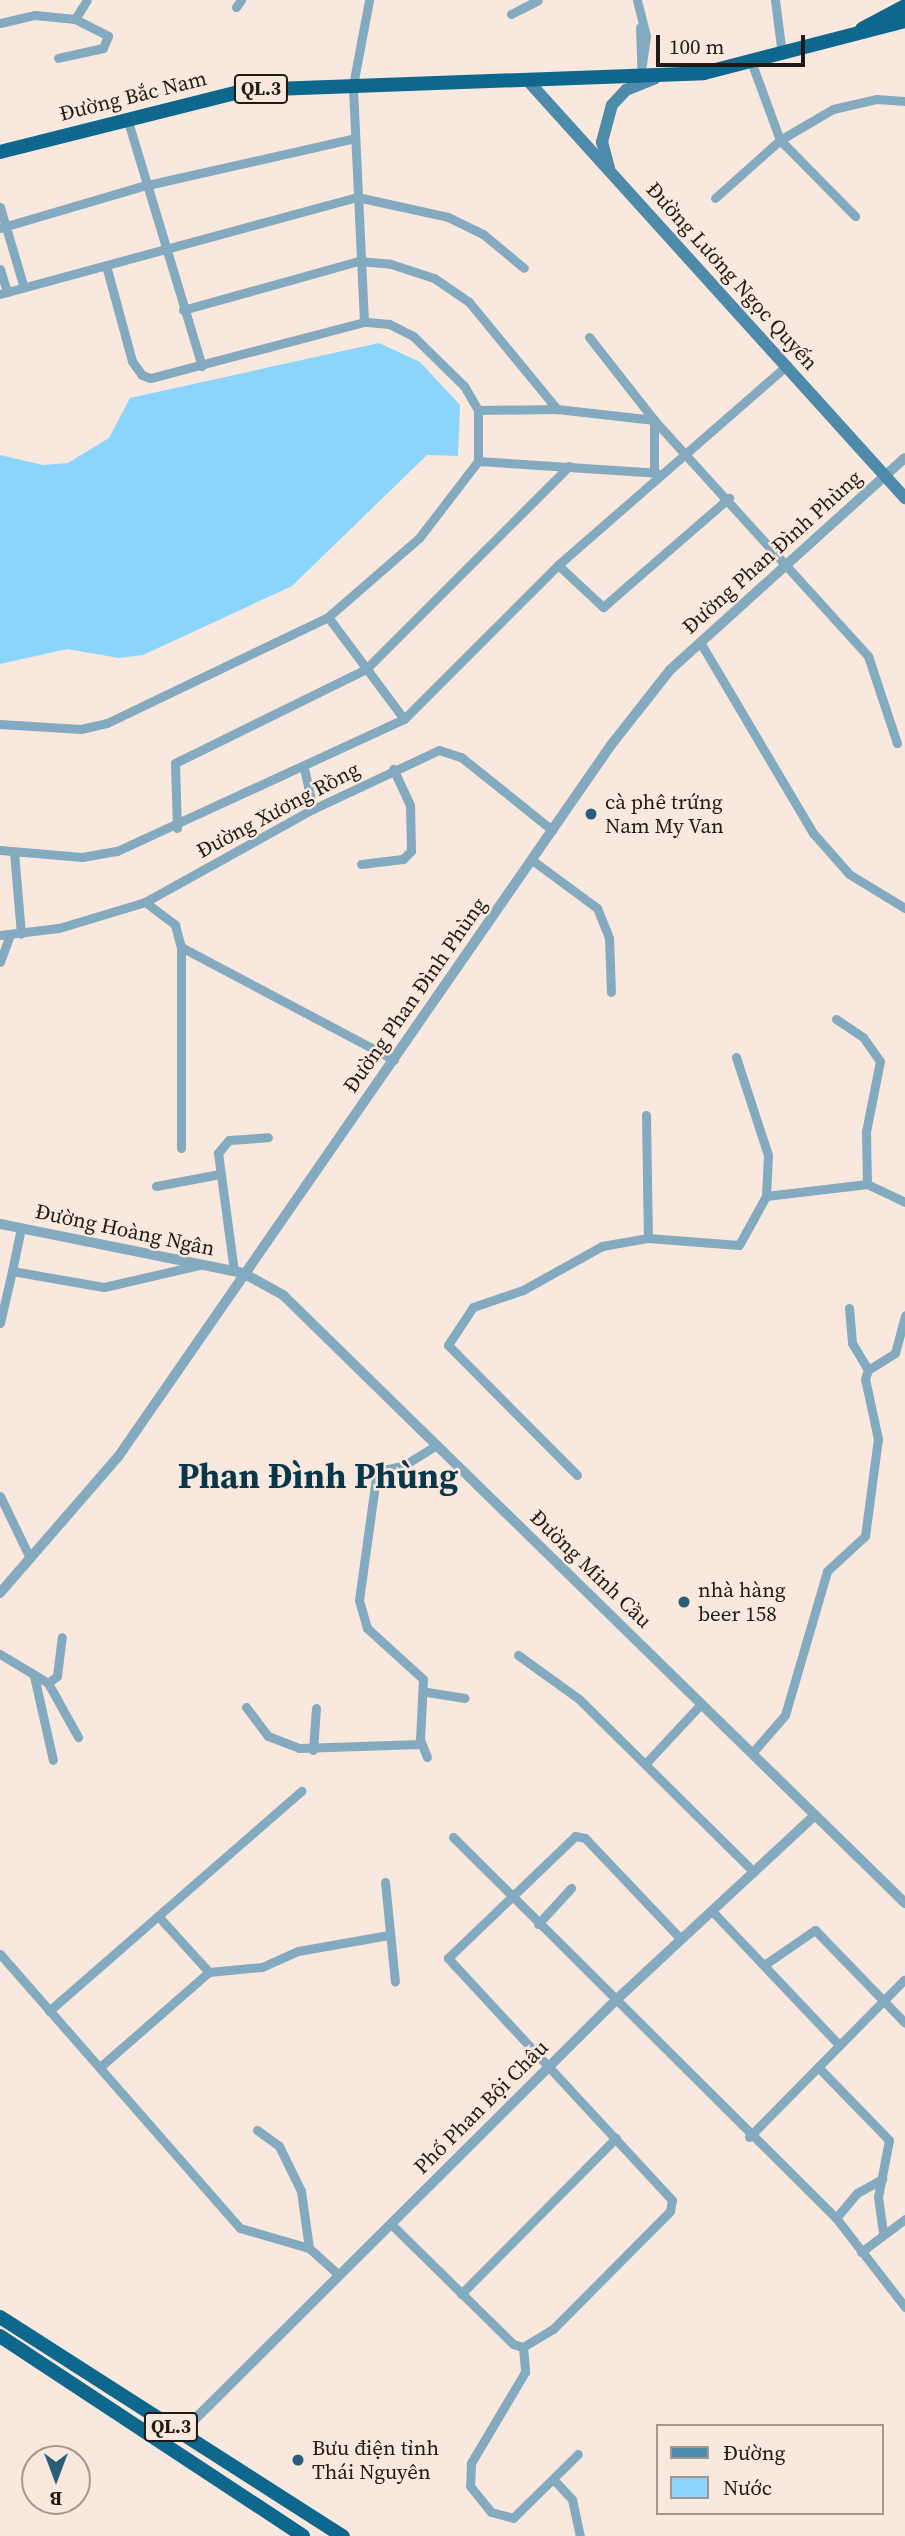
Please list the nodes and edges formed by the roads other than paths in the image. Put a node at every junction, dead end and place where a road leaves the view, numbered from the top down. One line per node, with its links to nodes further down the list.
1 (87, 0): 8 (street)
2 (369, 0): 18 (street)
3 (538, 0): 7 (street)
4 (637, 0): 15 (street)
5 (775, 0): 12 (street)
6 (905, 6): 11 (highway, QL.3)
7 (510, 14)
8 (75, 19): 10 (street); 13 (street)
9 (905, 21): 11 (highway, QL.3)
10 (0, 23)
11 (833, 44): 12 (highway, QL.3)
12 (782, 57): 14 (highway, QL.3)
13 (58, 58)
14 (752, 64): 16 (highway, QL.3); 22 (street)
15 (640, 71): 16 (highway, QL.3); 17 (highway, QL.3)
16 (663, 76): 24 (main road)
17 (529, 82): 18 (highway, Đường Bắc Nam / QL.3); 24 (main road, Đường Lương Ngọc Quyến)
18 (353, 85): 20 (highway, Đường Bắc Nam / QL.3); 21 (street)
19 (905, 101): 22 (street)
20 (127, 118): 23 (highway, Đường Bắc Nam / QL.3); 25 (street)
21 (352, 139): 25 (street); 26 (street)
22 (780, 141): 27 (street); 29 (street)
23 (0, 152)
24 (614, 177): 41 (main road, Đường Lương Ngọc Quyến)
25 (143, 187): 30 (street); 31 (street)
26 (357, 197): 31 (street); 32 (street); 34 (street)
27 (715, 198)
28 (0, 207): 30 (street)
29 (855, 216)
30 (3, 228): 36 (street)
31 (163, 247): 33 (street); 38 (street)
32 (359, 261): 38 (street); 39 (street); 43 (street)
33 (106, 265): 36 (street); 42 (street)
34 (524, 268)
35 (0, 269): 37 (street)
36 (24, 288): 37 (street)
37 (4, 293)
38 (183, 310): 42 (street)
39 (364, 322): 42 (street); 44 (street)
40 (589, 337): 45 (street)
41 (787, 365): 46 (street); 51 (main road, Đường Lương Ngọc Quyến)
42 (202, 366)
43 (557, 409): 44 (street); 45 (street)
44 (478, 410): 48 (street)
45 (654, 420): 46 (street); 50 (street)
46 (690, 453): 52 (street); 53 (street)
47 (905, 458): 51 (street, Đường Phan Đình Phùng)
48 (478, 461): 49 (street); 57 (street)
49 (569, 466): 50 (street); 59 (street)
50 (654, 470): 52 (street)
51 (886, 476): 54 (main road, Đường Lương Ngọc Quyến); 56 (street, Đường Phan Đình Phùng)
52 (663, 478): 55 (street)
53 (729, 498): 55 (street); 56 (street)
54 (905, 498)
55 (558, 565): 60 (street)
56 (789, 565): 58 (street, Đường Phan Đình Phùng); 62 (street)
57 (328, 617): 59 (street); 61 (street)
58 (700, 642): 67 (street, Đường Phan Đình Phùng); 73 (street)
59 (366, 668): 60 (street); 66 (street)
60 (404, 719): 63 (street)
61 (0, 724)
62 (897, 743)
63 (304, 768): 65 (street); 66 (street)
64 (393, 769): 65 (street, Đường Xương Rồng); 67 (street, Đường Xương Rồng); 71 (street)
65 (313, 809): 72 (street, Đường Xương Rồng)
66 (177, 828): 69 (street)
67 (552, 830): 70 (street, Đường Phan Đình Phùng)
68 (0, 849): 69 (street)
69 (14, 852): 74 (street)
70 (532, 860): 78 (street); 81 (street, Đường Phan Đình Phùng)
71 (361, 863)
72 (145, 902): 74 (street, Đường Xương Rồng); 76 (street)
73 (905, 908)
74 (21, 934): 75 (street, Đường Xương Rồng)
75 (5, 935): 77 (street)
76 (181, 947): 81 (street); 84 (street)
77 (0, 962)
78 (611, 992)
79 (836, 1019): 86 (street)
80 (736, 1057): 88 (street)
81 (394, 1060): 95 (street, Đường Phan Đình Phùng)
82 (646, 1115): 92 (street)
83 (268, 1137): 85 (street)
84 (181, 1148)
85 (220, 1174): 87 (street); 95 (street)
86 (867, 1184): 88 (street); 89 (street)
87 (156, 1186)
88 (766, 1196): 92 (street)
89 (905, 1202)
90 (0, 1224): 91 (street, Đường Hoàng Ngân)
91 (21, 1228): 93 (street, Đường Hoàng Ngân); 94 (street)
92 (649, 1238): 103 (street)
93 (199, 1265): 94 (street); 95 (street, Đường Hoàng Ngân)
94 (12, 1271): 96 (street)
95 (238, 1272): 102 (street, Đường Minh Cầu); 105 (street, Đường Phan Đình Phùng)
96 (2, 1301): 99 (street)
97 (849, 1308): 101 (street)
98 (905, 1315): 100 (street)
99 (0, 1323)
100 (902, 1343): 101 (street)
101 (867, 1370): 120 (street)
102 (437, 1445): 112 (street); 114 (street, Đường Minh Cầu)
103 (577, 1475)
104 (0, 1496): 105 (street)
105 (30, 1558): 106 (street, Đường Phan Đình Phùng)
106 (0, 1593)
107 (62, 1637): 111 (street)
108 (0, 1654): 110 (street)
109 (518, 1655): 123 (street)
110 (34, 1676): 111 (street); 122 (street)
111 (48, 1683): 117 (street)
112 (427, 1692): 113 (street); 118 (street)
113 (465, 1698)
114 (701, 1704): 120 (street, Đường Minh Cầu); 123 (street)
115 (246, 1707): 119 (street)
116 (316, 1708): 119 (street)
117 (78, 1737)
118 (421, 1744): 119 (street); 121 (street)
119 (313, 1750)
120 (752, 1753): 125 (street, Đường Minh Cầu)
121 (427, 1757)
122 (53, 1760)
123 (646, 1763): 127 (street)
124 (301, 1791): 133 (street)
125 (815, 1815): 127 (street, Phố Phan Bội Châu); 131 (street, Đường Minh Cầu)
126 (453, 1837): 130 (street)
127 (754, 1872): 132 (street, Phố Phan Bội Châu)
128 (385, 1882): 135 (street)
129 (571, 1888): 134 (street)
130 (510, 1896): 134 (street); 136 (street); 148 (street)
131 (905, 1903)
132 (712, 1911): 136 (street, Phố Phan Bội Châu); 138 (street)
133 (158, 1916): 139 (street); 144 (street)
134 (538, 1924): 142 (street)
135 (389, 1935): 139 (street); 141 (street)
136 (681, 1939): 142 (street, Phố Phan Bội Châu)
137 (0, 1954): 144 (street)
138 (764, 1965): 143 (street); 146 (street)
139 (209, 1972): 147 (street)
140 (904, 1980): 143 (street)
141 (395, 1982)
142 (615, 2001): 148 (street, Phố Phan Bội Châu); 151 (street)
143 (883, 2002): 145 (street); 146 (street)
144 (49, 2011): 147 (street)
145 (905, 2023)
146 (839, 2045): 149 (street)
147 (100, 2067): 158 (street)
148 (548, 2067): 152 (street); 156 (street, Phố Phan Bội Châu)
149 (818, 2067): 151 (street); 153 (street)
150 (257, 2130): 158 (street)
151 (749, 2137): 154 (street)
152 (616, 2138): 161 (street); 165 (street)
153 (882, 2179): 154 (street); 157 (street)
154 (836, 2218): 159 (street)
155 (905, 2219): 157 (street)
156 (392, 2225): 160 (street, Phố Phan Bội Châu); 161 (street)
157 (883, 2234): 159 (street)
158 (309, 2248): 160 (street)
159 (861, 2252): 162 (street)
160 (338, 2274): 166 (street, Phố Phan Bội Châu)
161 (461, 2294): 165 (street)
162 (905, 2307)
163 (0, 2317): 166 (highway, QL.3)
164 (0, 2336): 169 (highway, QL.3)
165 (523, 2347): 168 (street)
166 (181, 2433): 170 (highway, QL.3)
167 (578, 2454): 168 (street)
168 (554, 2480): 171 (street)
169 (303, 2536)
170 (343, 2536)
171 (580, 2536)

